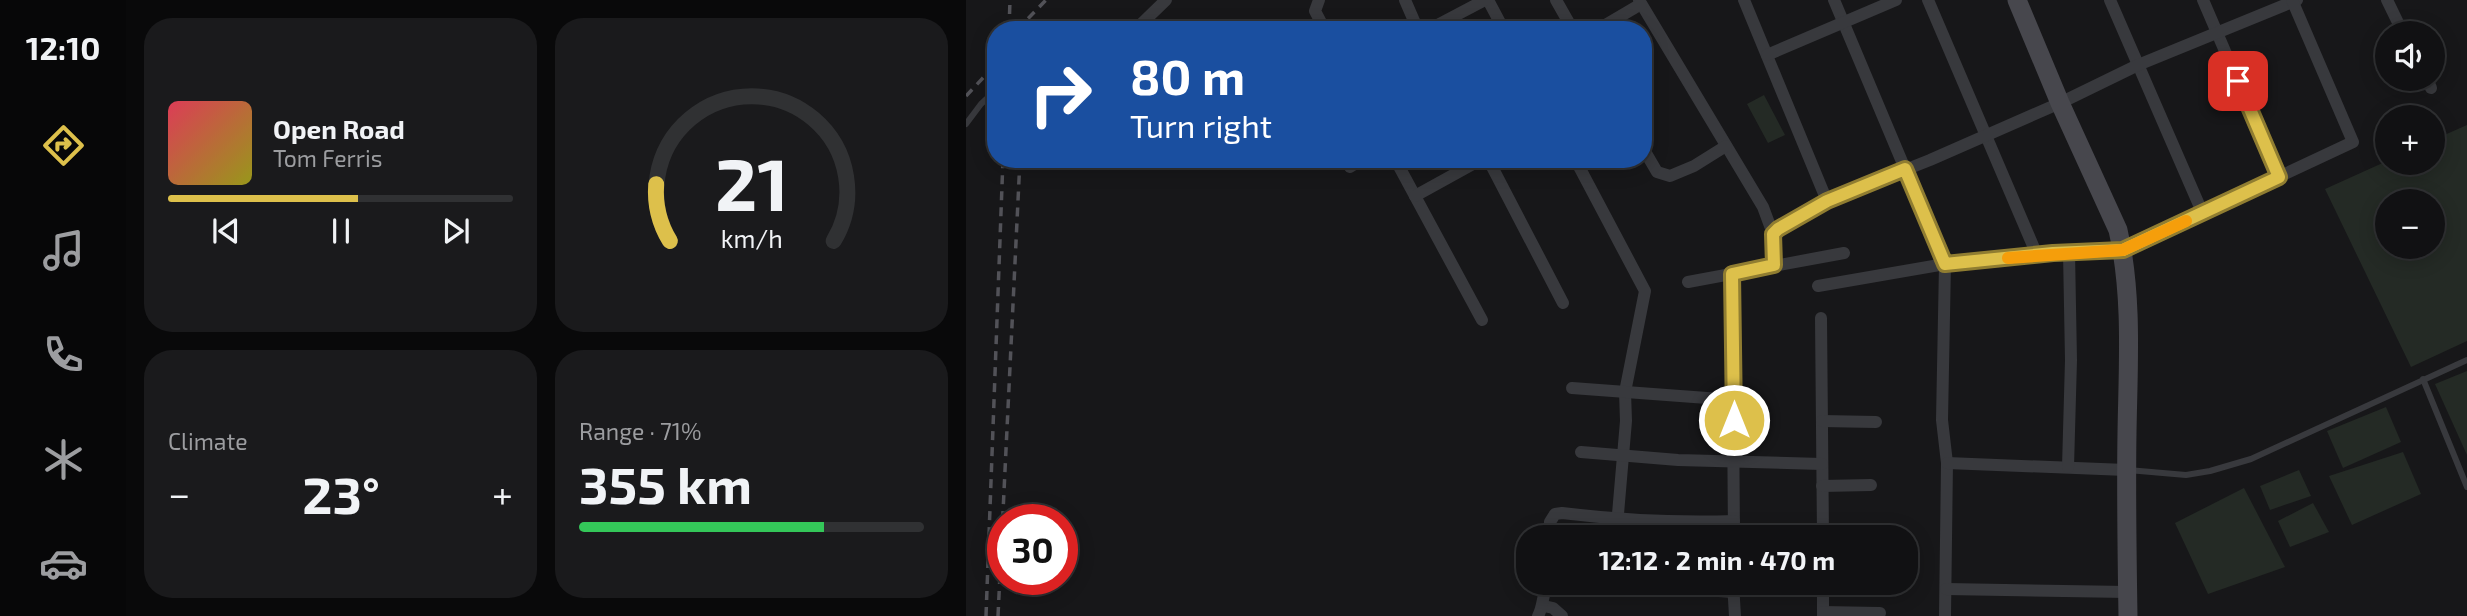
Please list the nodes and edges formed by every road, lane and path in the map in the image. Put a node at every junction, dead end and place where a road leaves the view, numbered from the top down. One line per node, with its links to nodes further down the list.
1 (1166, 0): 16 (street)
2 (1320, 0): 17 (street)
3 (1405, 0): 18 (street)
4 (1487, 0): 19 (street); 20 (street)
5 (1556, 0): 21 (street)
6 (1744, 0): 28 (street)
7 (1834, 0): 26 (street)
8 (1896, 0): 26 (street)
9 (1928, 0): 33 (street)
10 (2017, 0): 31 (street)
11 (2110, 0): 29 (street)
12 (2203, 0): 27 (street)
13 (2388, 0): 24 (street)
14 (2294, 1): 27 (street); 41 (street)
15 (1640, 2): 22 (street); 23 (street)
16 (1147, 21)
17 (1320, 21)
18 (1414, 21)
19 (1446, 21)
20 (1499, 21)
21 (1568, 21)
22 (1611, 21)
23 (1651, 21)
24 (2398, 21)
25 (1652, 22): 34 (street)
26 (1844, 22): 28 (street); 40 (street)
27 (2217, 32): 29 (street); 41 (street)
28 (1767, 55): 43 (street)
29 (2138, 65): 31 (street); 44 (street)
30 (987, 98): 32 (lane)
31 (2060, 103): 33 (street); 46 (street)
32 (966, 124)
33 (1984, 135): 40 (street); 49 (street)
34 (1726, 146): 35 (street); 45 (street)
35 (1652, 163)
36 (1400, 168): 42 (street)
37 (1466, 168): 42 (street)
38 (1493, 168): 55 (street)
39 (1580, 168): 61 (street)
40 (1905, 169): 43 (street); 50 (street)
41 (2279, 177): 44 (street)
42 (1415, 196): 57 (street)
43 (1827, 201): 45 (street)
44 (2203, 214): 46 (street)
45 (1773, 234): 51 (street)
46 (2123, 250): 47 (street); 71 (street)
47 (2069, 252): 49 (street); 70 (street)
48 (1844, 253): 51 (street)
49 (2037, 255): 50 (street)
50 (1945, 264): 54 (street); 68 (street)
51 (1774, 265): 52 (street)
52 (1732, 274): 53 (street); 62 (street)
53 (1688, 282)
54 (1818, 286)
55 (1563, 303)
56 (1821, 318): 63 (street)
57 (1482, 320)
58 (2467, 360): 59 (lane)
59 (2423, 379): 71 (lane); 74 (lane)
60 (1572, 388): 61 (street)
61 (1625, 392): 62 (street); 66 (street)
62 (1734, 400): 67 (street)
63 (1822, 421): 64 (street); 69 (street)
64 (1876, 422)
65 (1581, 452): 66 (street)
66 (1623, 455): 67 (street); 75 (street)
67 (1735, 461): 69 (street); 76 (street)
68 (1947, 463): 70 (street); 81 (street)
69 (1822, 464): 73 (street)
70 (2068, 467): 71 (street)
71 (2126, 470): 82 (street)
72 (1871, 485): 73 (street)
73 (1822, 486): 80 (street)
74 (2467, 487)
75 (1616, 520): 76 (street); 77 (street); 78 (street)
76 (1734, 521): 79 (street)
77 (1550, 525)
78 (1616, 525)
79 (1734, 525)
80 (1823, 525)
81 (1946, 589): 82 (street); 90 (street)
82 (2127, 592): 91 (street)
83 (1734, 595): 89 (street)
84 (1823, 595): 87 (street)
85 (1541, 611): 88 (street)
86 (1880, 613): 87 (street)
87 (1823, 614)
88 (1562, 616)
89 (1735, 616)
90 (1945, 616)
91 (2128, 616)

